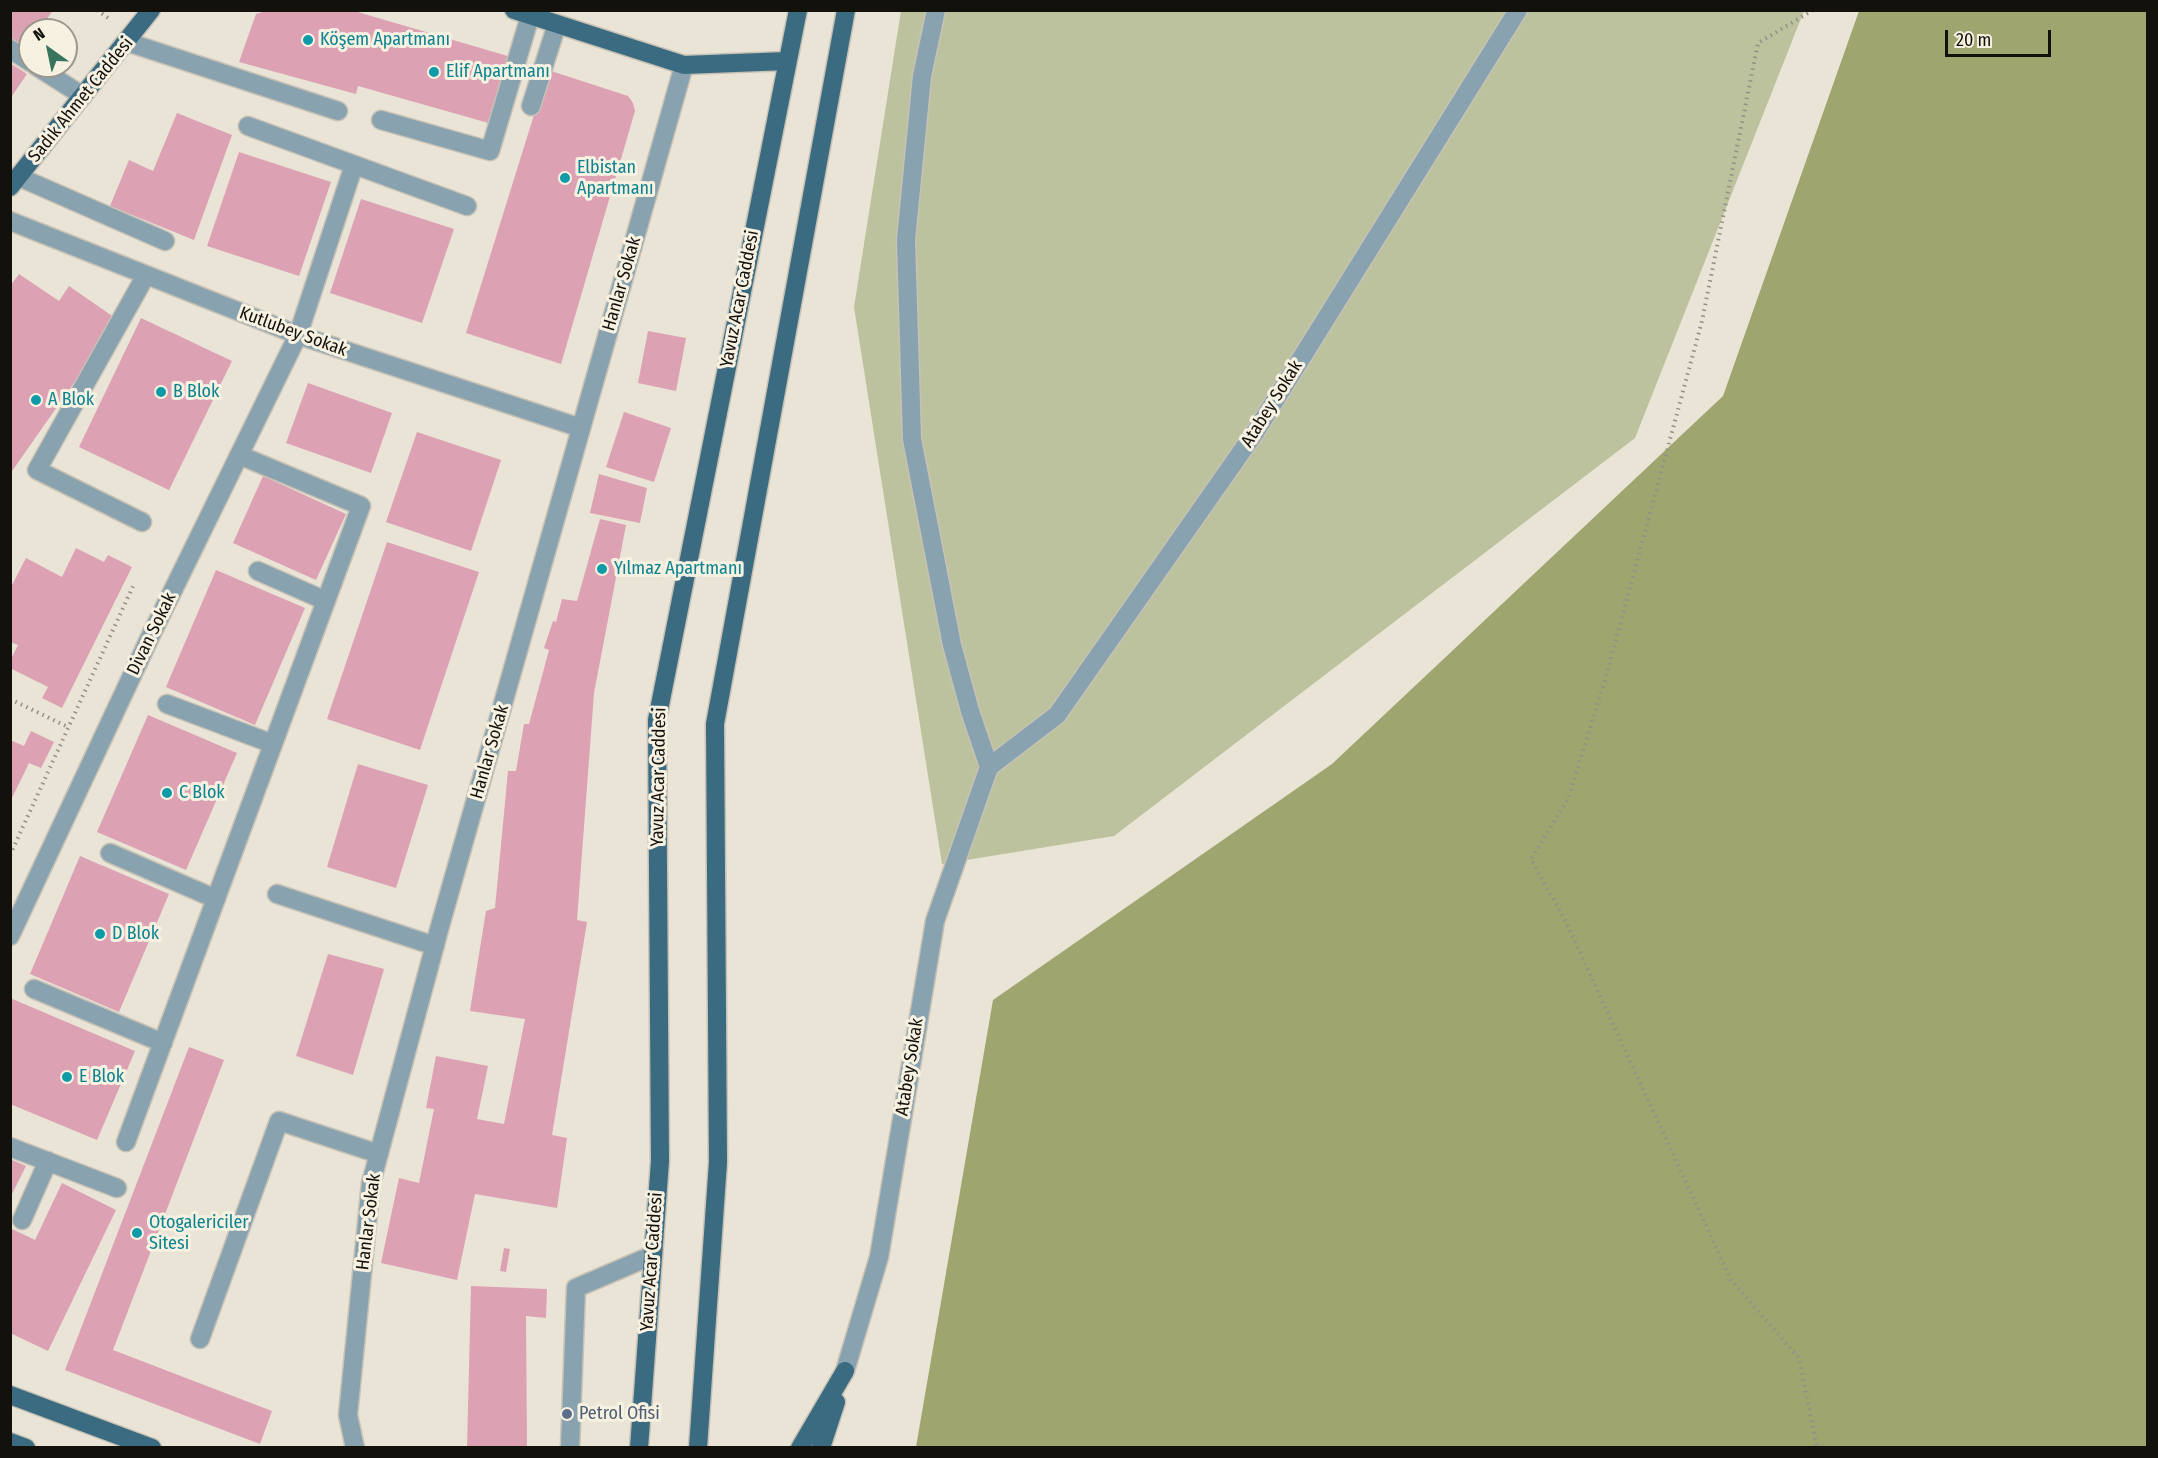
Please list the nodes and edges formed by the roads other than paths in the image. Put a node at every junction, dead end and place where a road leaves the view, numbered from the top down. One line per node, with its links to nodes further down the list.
1 (798, 10): 9 (main road, Yavuz Acar Caddesi)
2 (846, 10): 55 (main road)
3 (936, 10): 31 (street)
4 (1518, 10): 31 (street, Atabey Sokak)
5 (152, 11): 8 (main road, Sadık Ahmet Caddesi)
6 (522, 13): 7 (main road); 15 (street)
7 (557, 24): 10 (main road); 13 (street)
8 (127, 42): 12 (main road, Sadık Ahmet Caddesi); 14 (street)
9 (787, 61): 10 (main road); 45 (main road, Yavuz Acar Caddesi)
10 (684, 65): 24 (street, Hanlar Sokak)
11 (55, 78): 12 (street)
12 (83, 96): 18 (main road, Sadık Ahmet Caddesi)
13 (531, 106)
14 (338, 111)
15 (381, 120)
16 (248, 126): 17 (street)
17 (354, 165): 19 (street); 23 (street, Divan Sokak)
18 (15, 182): 21 (street)
19 (467, 207)
20 (10, 221): 22 (street, Kutlubey Sokak)
21 (165, 241)
22 (146, 275): 23 (street, Kutlubey Sokak); 26 (street)
23 (298, 335): 24 (street, Kutlubey Sokak); 25 (street, Divan Sokak)
24 (581, 428): 36 (street, Hanlar Sokak)
25 (239, 454): 28 (street); 35 (street, Divan Sokak)
26 (142, 522)
27 (258, 571): 28 (street)
28 (326, 601): 30 (street)
29 (167, 704): 30 (street)
30 (273, 744): 34 (street)
31 (989, 767): 47 (street, Atabey Sokak)
32 (110, 853): 34 (street)
33 (277, 894): 36 (street)
34 (216, 899): 38 (street)
35 (11, 933)
36 (435, 946): 41 (street, Hanlar Sokak)
37 (34, 989): 38 (street)
38 (163, 1042): 39 (street)
39 (126, 1142)
40 (10, 1147): 42 (street)
41 (379, 1154): 46 (street); 52 (street, Hanlar Sokak)
42 (48, 1161): 43 (street); 44 (street)
43 (117, 1188)
44 (22, 1220)
45 (653, 1255): 53 (street); 54 (main road, Yavuz Acar Caddesi)
46 (200, 1339)
47 (845, 1371): 56 (main road); 57 (main road)
48 (10, 1395): 51 (main road)
49 (10, 1442): 50 (main road)
50 (26, 1448)
51 (152, 1448)
52 (355, 1448)
53 (570, 1448)
54 (639, 1448)
55 (698, 1448)
56 (800, 1448)
57 (821, 1448)

